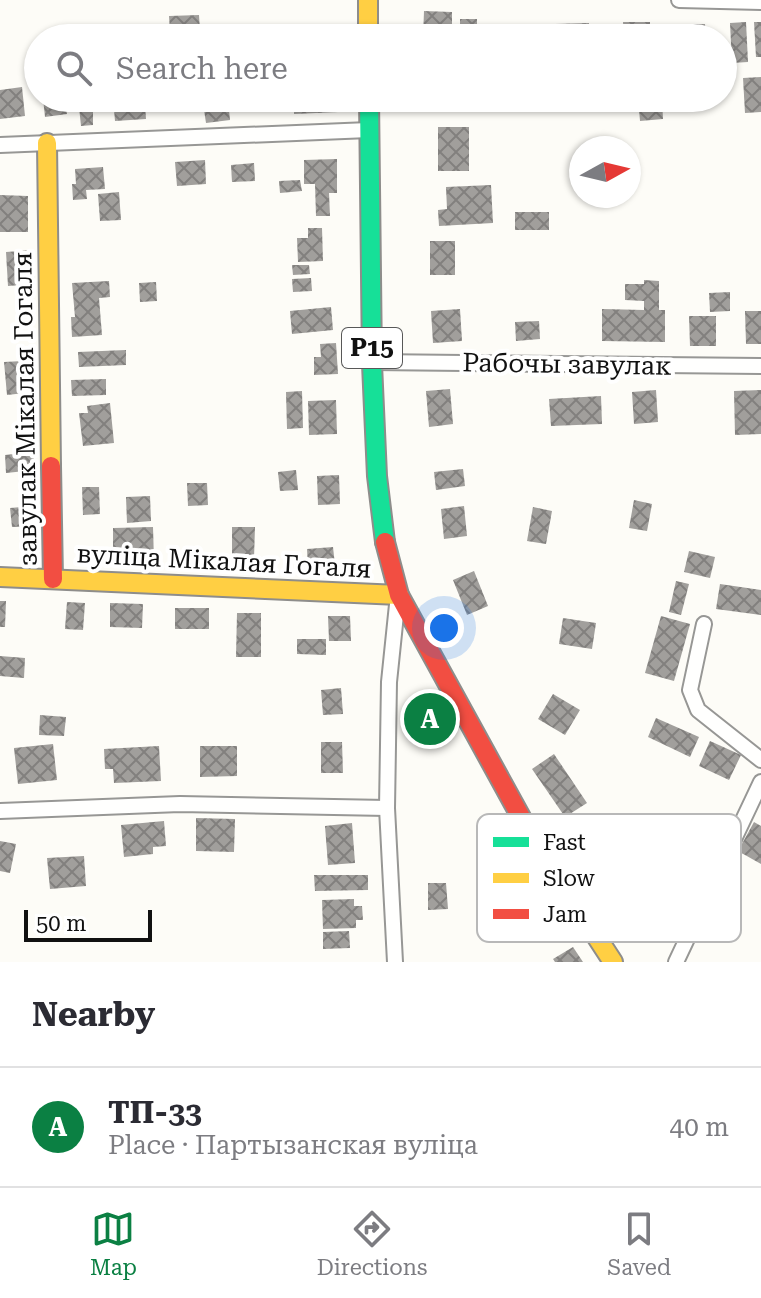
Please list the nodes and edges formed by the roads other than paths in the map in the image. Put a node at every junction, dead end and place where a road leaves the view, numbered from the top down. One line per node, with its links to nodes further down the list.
1 (368, 0): 4 (main road)
2 (679, 0): 3 (street)
3 (761, 2)
4 (368, 24)
5 (369, 112): 6 (main road, Р15)
6 (369, 130): 7 (street); 9 (main road, Р15)
7 (47, 143): 8 (street); 12 (main road, завулак Мікалая Гогаля)
8 (0, 145)
9 (372, 362): 10 (street, Рабочы завулак); 13 (main road, Р15)
10 (761, 366)
11 (0, 577): 12 (main road, вуліца Мікалая Гогаля)
12 (53, 579): 13 (main road, вуліца Мікалая Гогаля)
13 (399, 595): 17 (street); 19 (main road, Р15)
14 (704, 624): 15 (street)
15 (761, 760)
16 (761, 782): 20 (street)
17 (387, 808): 18 (street); 23 (street)
18 (0, 811)
19 (519, 814)
20 (741, 824)
21 (600, 942): 24 (main road, Р15)
22 (685, 942): 25 (street)
23 (395, 962)
24 (613, 962)
25 (676, 962)

